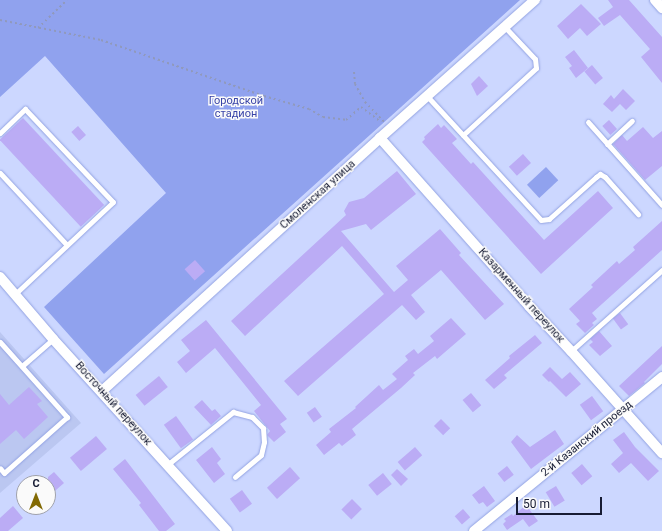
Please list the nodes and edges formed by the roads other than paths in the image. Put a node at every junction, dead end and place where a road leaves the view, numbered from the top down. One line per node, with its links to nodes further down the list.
1 (535, 0): 4 (street, Смоленская улица)
2 (655, 0): 3 (street)
3 (662, 8)
4 (505, 27): 5 (street, Смоленская улица); 9 (lane)
5 (427, 96): 9 (lane); 10 (street, Смоленская улица)
6 (632, 121): 11 (lane)
7 (588, 122): 11 (lane)
8 (0, 133): 15 (lane)
9 (463, 135): 14 (lane)
10 (380, 138): 21 (street, Казарменный переулок); 24 (street, Смоленская улица)
11 (607, 144): 13 (lane)
12 (0, 173): 15 (lane)
13 (662, 205)
14 (638, 214)
15 (67, 245): 18 (lane)
16 (662, 270): 21 (lane)
17 (0, 277): 18 (street, Восточный переулок)
18 (15, 294): 19 (street, Восточный переулок)
19 (53, 339): 22 (lane); 24 (street, Восточный переулок)
20 (0, 342): 22 (lane)
21 (571, 351): 25 (street, Казарменный переулок)
22 (22, 366): 28 (lane)
23 (662, 378): 25 (street, 2-й Казанский проезд)
24 (102, 391): 27 (street, Восточный переулок)
25 (623, 410): 26 (street, Казарменный переулок); 31 (street, 2-й Казанский проезд)
26 (662, 453)
27 (167, 465): 29 (lane); 30 (street, Восточный переулок)
28 (0, 468)
29 (235, 477)
30 (227, 531)
31 (474, 531)

